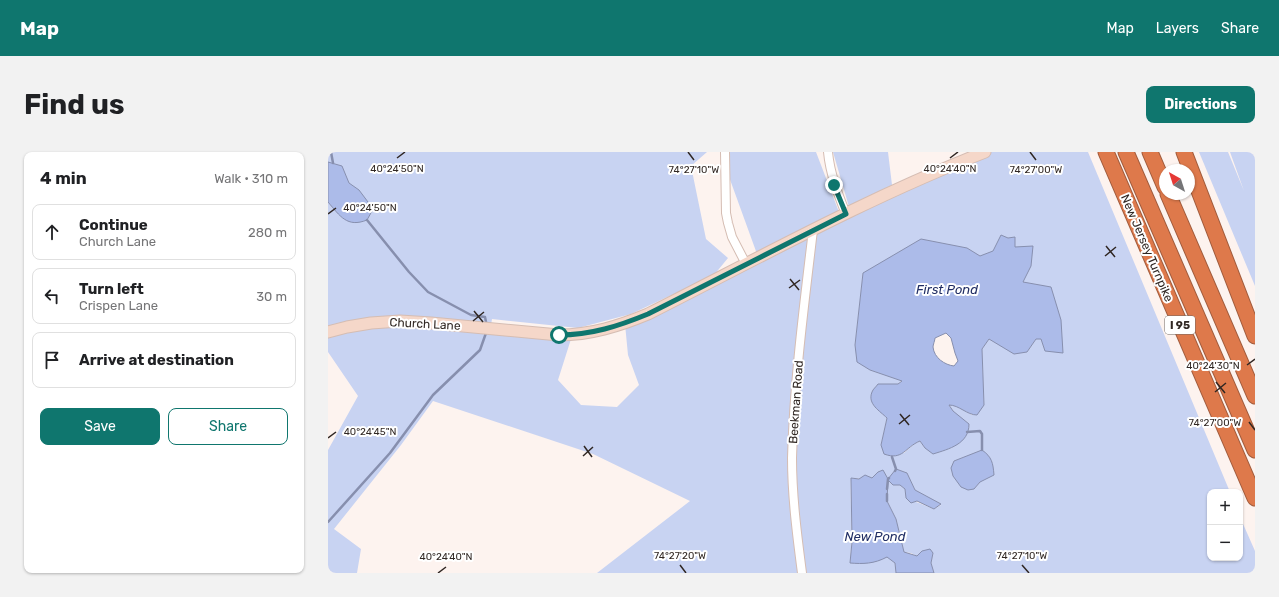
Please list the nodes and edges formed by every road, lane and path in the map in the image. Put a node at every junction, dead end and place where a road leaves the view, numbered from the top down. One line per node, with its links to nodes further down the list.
1 (725, 152): 12 (street)
2 (828, 152): 10 (street)
3 (986, 152): 10 (street, Church Lane)
4 (1106, 152): 17 (highway, New Jersey Turnpike / I 95)
5 (1126, 152): 16 (highway, New Jersey Turnpike / I 95)
6 (1150, 152): 8 (highway)
7 (1184, 152): 14 (highway)
8 (1159, 173)
9 (1171, 200): 15 (highway)
10 (846, 214): 11 (street, Church Lane)
11 (813, 230): 12 (street, Church Lane); 18 (street, Beekman Road)
12 (746, 264): 13 (street, Church Lane)
13 (328, 332)
14 (1255, 336)
15 (1255, 396)
16 (1255, 450)
17 (1255, 498)
18 (802, 573)

